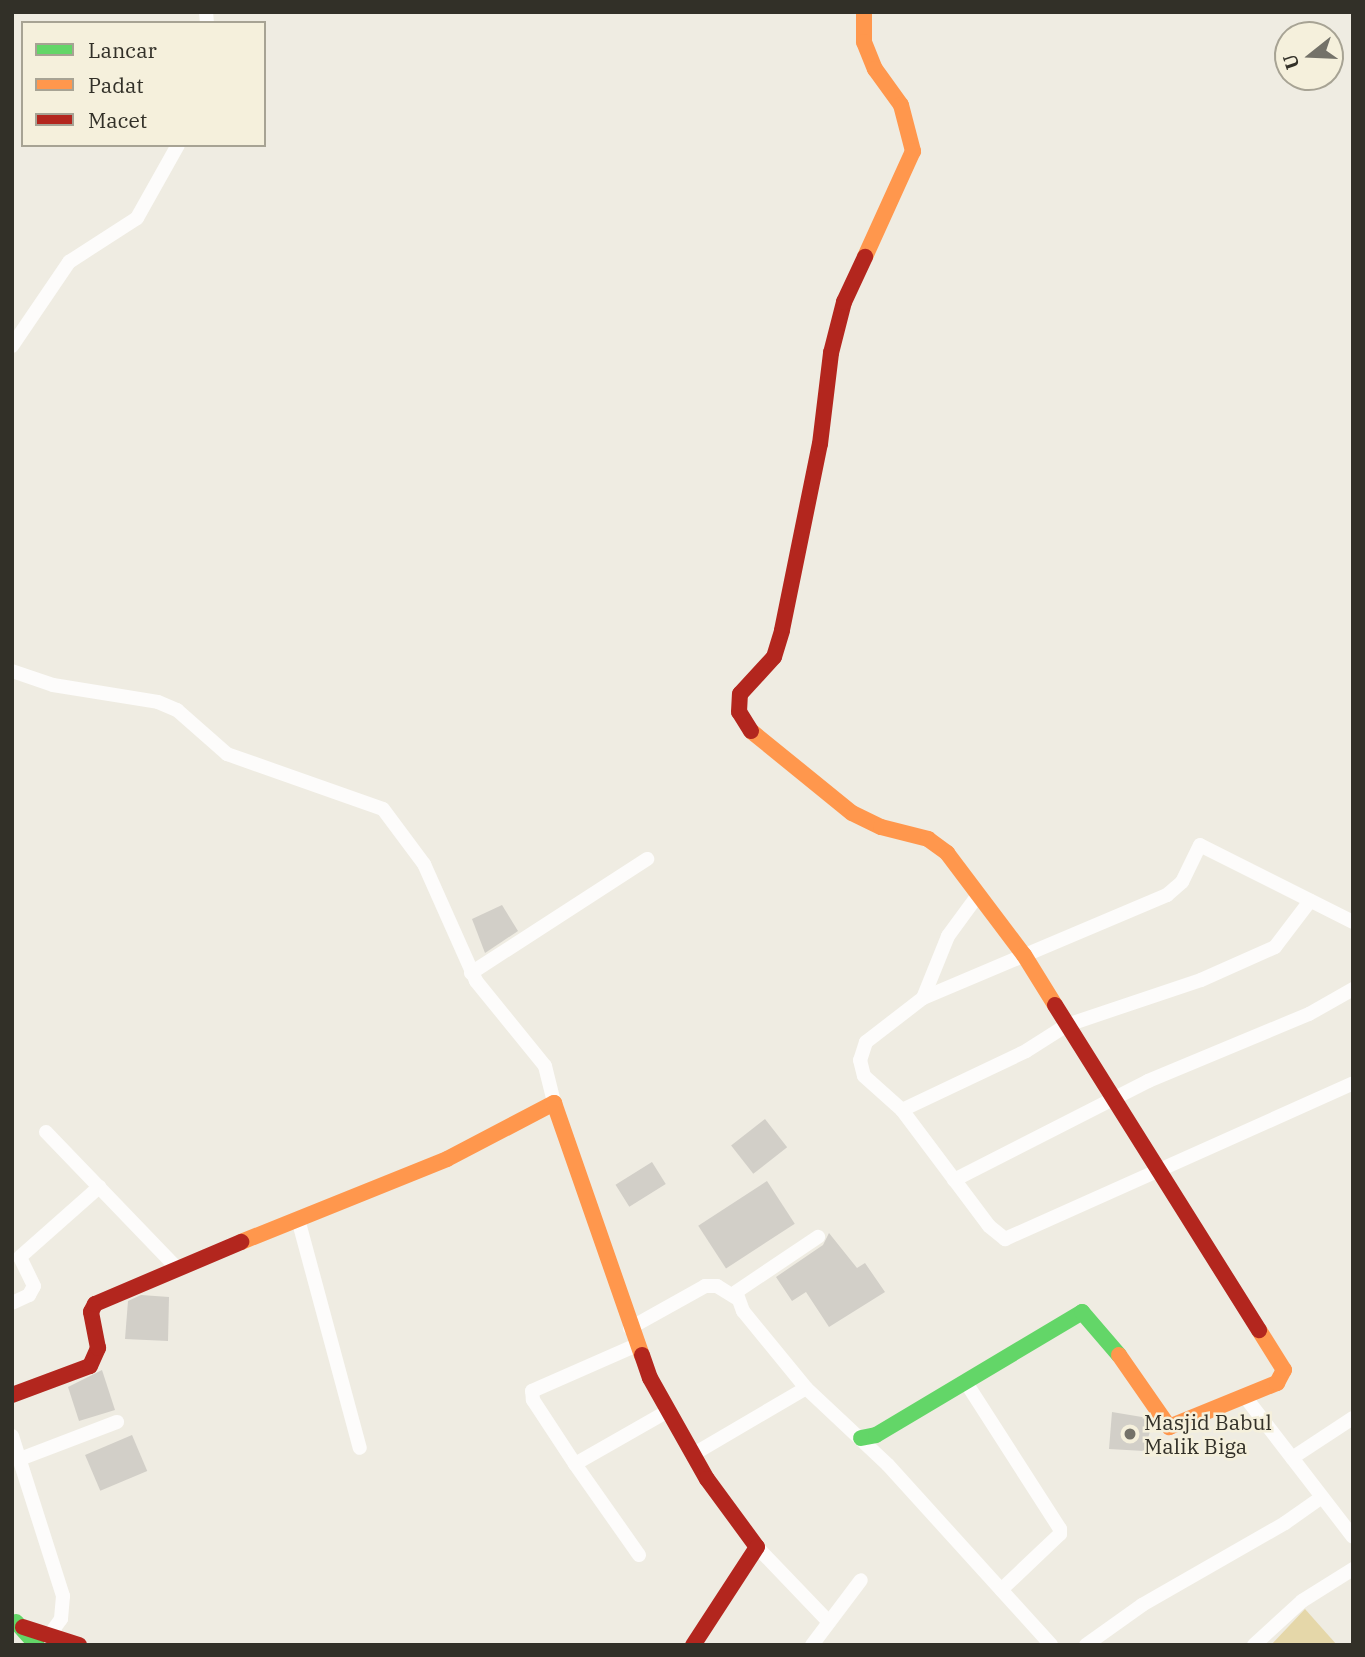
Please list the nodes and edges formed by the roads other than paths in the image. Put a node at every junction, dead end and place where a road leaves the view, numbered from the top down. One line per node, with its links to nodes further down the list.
1 (864, 12): 6 (street)
2 (177, 147): 3 (street)
3 (12, 346)
4 (12, 671): 10 (street)
5 (647, 859): 10 (street)
6 (978, 895): 9 (street); 12 (street)
7 (1310, 901): 8 (street); 9 (street); 13 (street)
8 (1353, 922)
9 (1024, 956): 12 (street); 13 (street)
10 (471, 973): 16 (street)
11 (1353, 989): 15 (street)
12 (923, 998): 17 (street)
13 (1067, 1025): 15 (street); 17 (street)
14 (1353, 1083): 19 (street)
15 (1114, 1097): 19 (street); 20 (street)
16 (554, 1103): 22 (street); 27 (street)
17 (902, 1110): 20 (street)
18 (46, 1132): 21 (street)
19 (1158, 1168): 20 (street); 32 (street)
20 (954, 1180)
21 (99, 1187): 24 (street); 26 (street)
22 (298, 1219): 24 (street); 38 (street)
23 (818, 1237): 25 (street)
24 (176, 1267): 31 (street)
25 (736, 1298): 27 (street); 30 (street)
26 (12, 1303)
27 (630, 1328): 28 (street)
28 (637, 1345): 33 (street); 42 (street)
29 (965, 1381): 32 (street); 37 (street); 49 (street)
30 (806, 1388): 37 (street); 39 (street)
31 (12, 1395)
32 (1246, 1398): 40 (street)
33 (666, 1412): 39 (street); 42 (street)
34 (1353, 1419): 40 (street)
35 (117, 1422): 41 (street)
36 (12, 1436): 41 (street)
37 (861, 1438): 49 (street)
38 (360, 1448)
39 (692, 1455): 45 (street)
40 (1292, 1458): 43 (street)
41 (20, 1459): 52 (street)
42 (576, 1464): 46 (street)
43 (1322, 1497): 44 (street); 57 (street)
44 (1353, 1537)
45 (757, 1547): 50 (street); 54 (street)
46 (639, 1555)
47 (1353, 1569): 58 (street)
48 (861, 1580): 50 (street)
49 (1001, 1590): 56 (street)
50 (829, 1622): 55 (street)
51 (18, 1624): 52 (street)
52 (43, 1641): 53 (street)
53 (79, 1645)
54 (693, 1645)
55 (811, 1645)
56 (1051, 1645)
57 (1086, 1645)
58 (1254, 1645)

